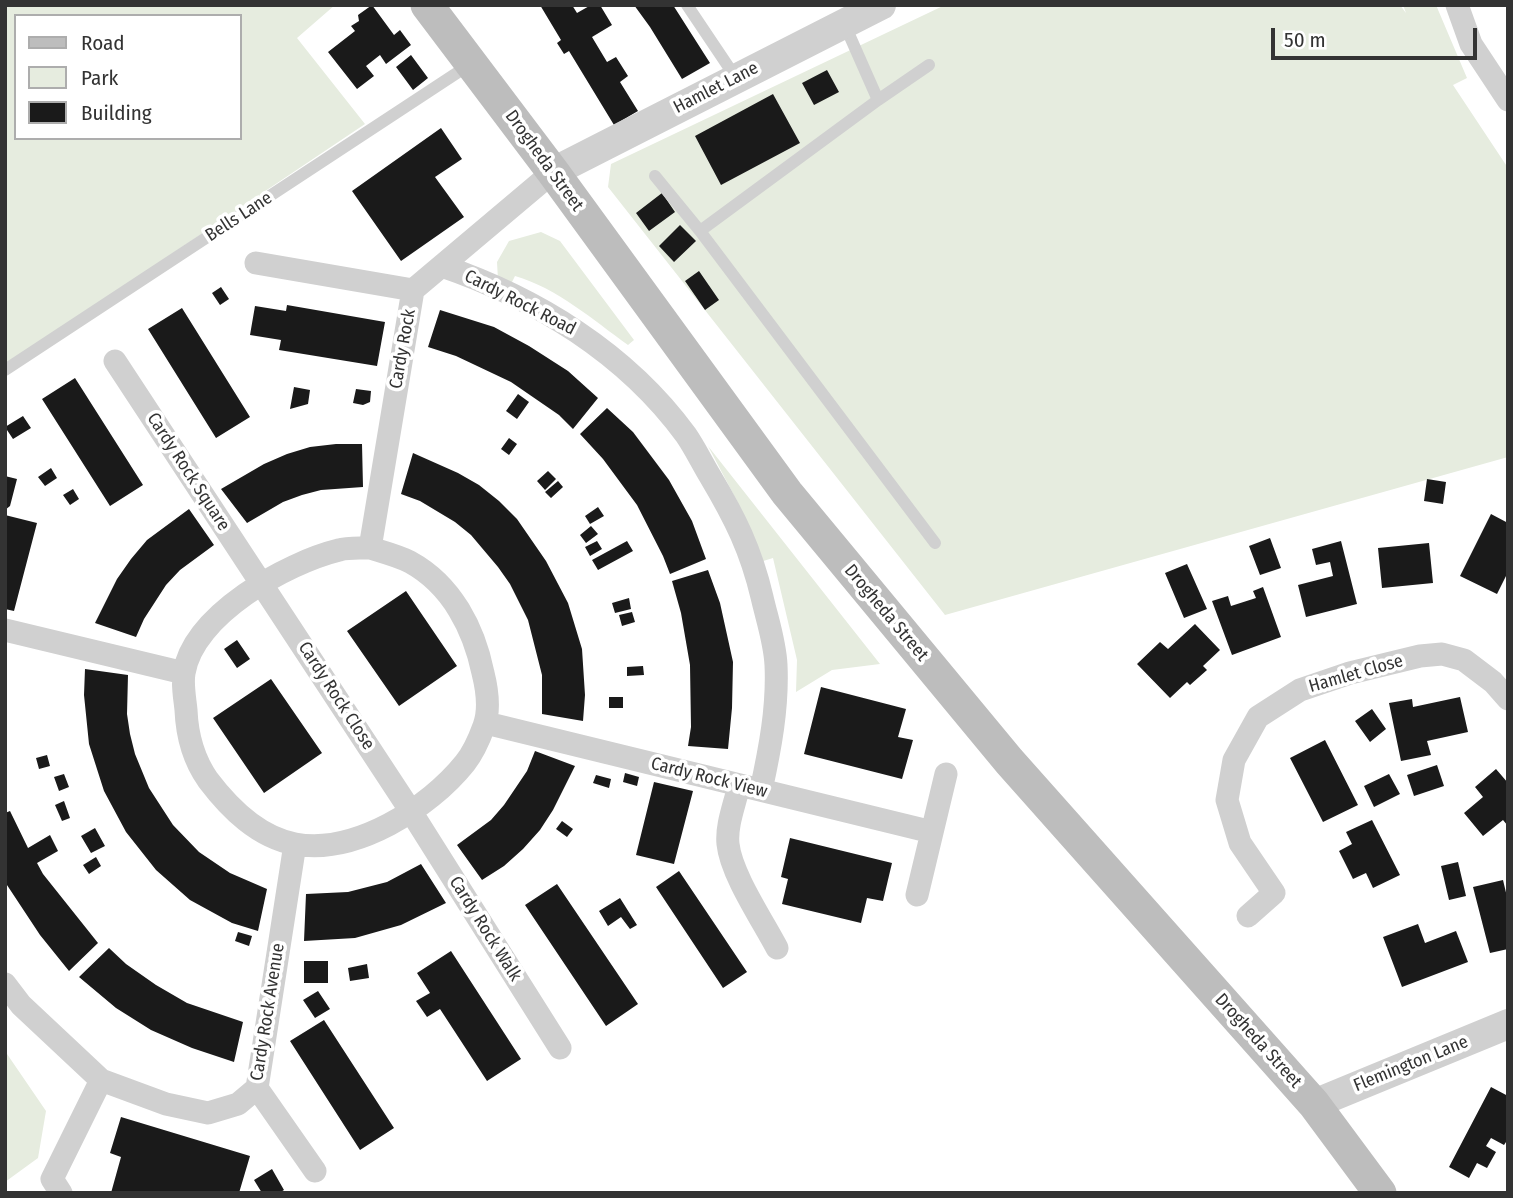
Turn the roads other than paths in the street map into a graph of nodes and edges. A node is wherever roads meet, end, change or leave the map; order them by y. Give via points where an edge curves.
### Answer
1 (427, 5) edge
2 (687, 5) edge
3 (881, 5) edge
4 (1457, 5) edge
5 (844, 23) junction
6 (472, 63) junction
7 (929, 65) dead end
8 (736, 78) junction
9 (878, 100) junction
10 (1508, 100) edge
11 (553, 172) junction
12 (655, 176) dead end
13 (699, 231) junction
14 (256, 263) dead end
15 (442, 266) junction
16 (414, 290) junction
17 (115, 361) dead end
18 (5, 370) edge
19 (935, 543) dead end
20 (370, 548) junction
21 (262, 583) junction
22 (5, 630) edge
23 (184, 673) junction
24 (1508, 699) edge
25 (486, 723) junction
26 (946, 774) dead end
27 (750, 788) junction
28 (411, 810) junction
29 (932, 832) junction
30 (295, 844) junction
31 (917, 895) dead end
32 (1248, 916) dead end
33 (777, 948) dead end
34 (5, 984) edge
35 (1508, 1024) edge
36 (560, 1048) dead end
37 (101, 1080) junction
38 (257, 1088) junction
39 (1314, 1104) junction
40 (316, 1171) dead end
41 (61, 1193) edge
42 (1380, 1193) edge

1 - 6 main road, Drogheda Street
2 - 8 lane
3 - 5 street, Hamlet Lane
4 - 10 street via 1471,44
5 - 8 street, Hamlet Lane
5 - 9 lane
6 - 11 main road, Drogheda Street
6 - 18 lane, Bells Lane
7 - 9 lane
8 - 11 street, Hamlet Lane
9 - 13 lane
11 - 15 street, Cardy Rock
11 - 39 main road, Drogheda Street via 787,493 1009,761
12 - 13 lane
13 - 19 lane
14 - 16 street
15 - 16 street, Cardy Rock
15 - 27 street, Cardy Rock Road via 499,289 579,331 636,378 686,435 736,519 754,562 776,662 770,751
16 - 20 street, Cardy Rock
17 - 21 street, Cardy Rock Square
20 - 21 street via 341,549 296,564
20 - 25 street via 410,563 440,585 464,615 479,652 487,691
21 - 23 street via 217,617 195,645
21 - 28 street, Cardy Rock Close
22 - 23 street
23 - 30 street via 187,733 205,775 226,803 257,829
24 - 32 street, Hamlet Close via 1464,660 1442,654 1350,673 1300,690 1258,717 1234,760 1227,800 1240,843 1274,893
25 - 27 street, Cardy Rock View
25 - 28 street via 467,761
26 - 29 street
27 - 29 street, Cardy Rock View
27 - 33 street, Cardy Rock Road via 729,828 727,843 732,863
28 - 30 street via 373,834 332,845
28 - 36 street, Cardy Rock Walk
29 - 31 street
30 - 38 street, Cardy Rock Avenue
34 - 37 street, Cardy Rock Avenue via 21,1005
35 - 39 street, Flemington Lane
37 - 38 street, Cardy Rock Avenue via 166,1104 208,1113 238,1104
37 - 41 street via 52,1179
38 - 40 street
39 - 42 main road, Drogheda Street

